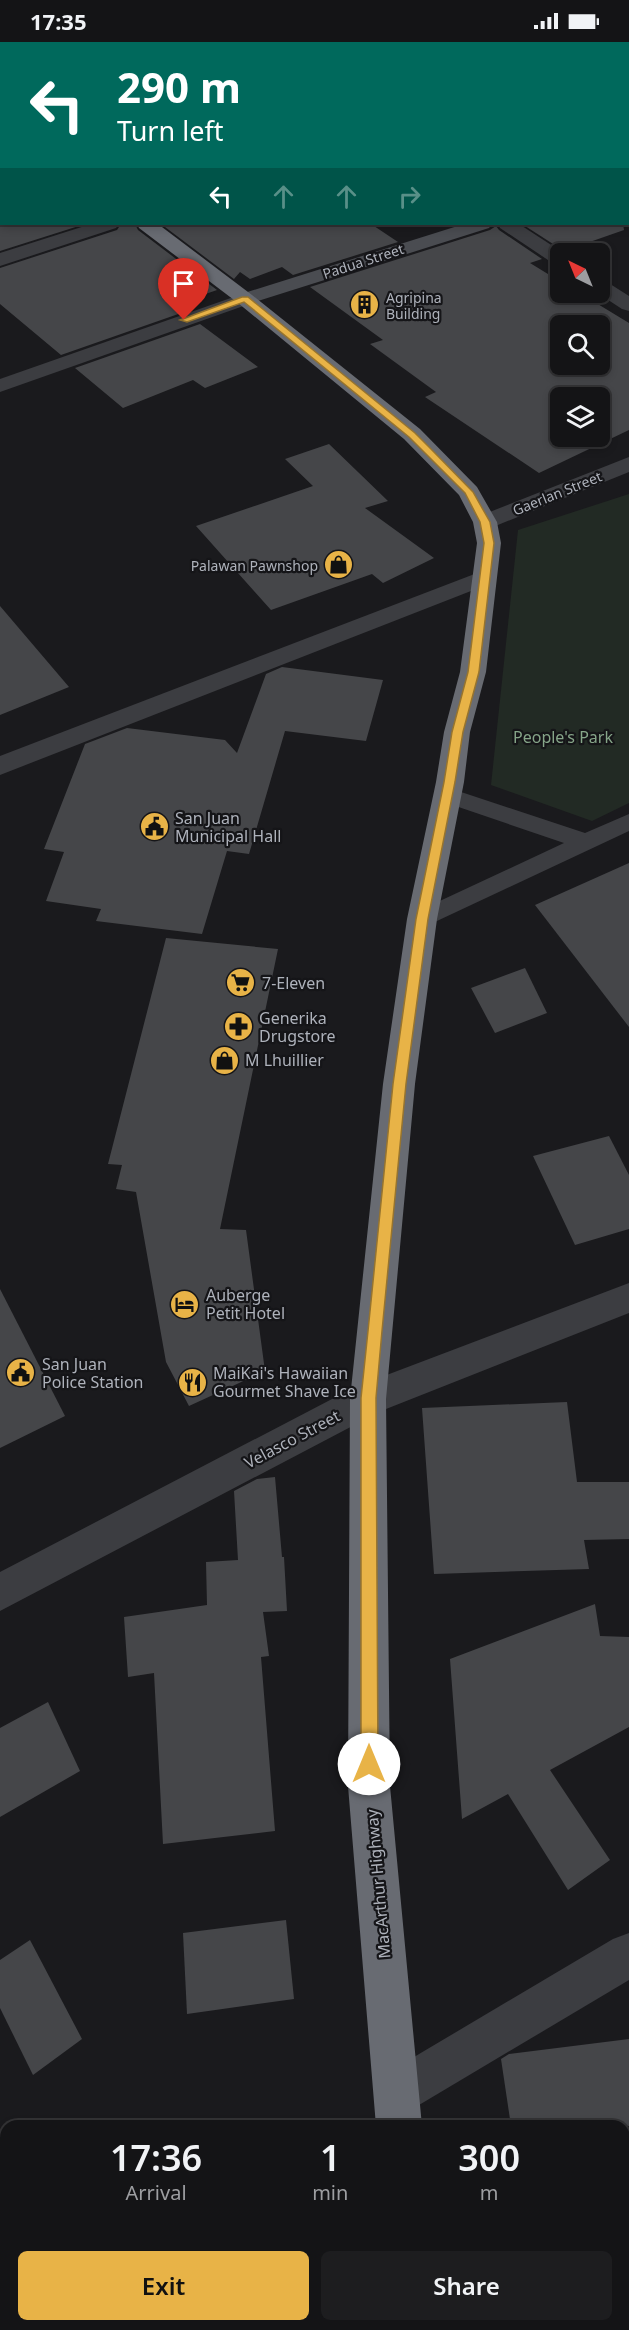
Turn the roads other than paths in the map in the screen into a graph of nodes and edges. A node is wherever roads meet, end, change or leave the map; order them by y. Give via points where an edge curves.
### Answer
1 (106, 225) edge
2 (147, 225) edge
3 (479, 225) edge
4 (508, 225) edge
5 (550, 253) edge
6 (0, 260) edge
7 (610, 293) edge
8 (245, 299) junction
9 (629, 305) edge
10 (0, 386) edge
11 (629, 464) edge
12 (485, 522) junction
13 (485, 577) junction
14 (0, 766) edge
15 (446, 795) junction
16 (629, 822) edge
17 (584, 841) junction
18 (422, 919) junction
19 (629, 1298) edge
20 (368, 1398) junction
21 (0, 1592) edge
22 (629, 1955) edge
23 (398, 2109) edge

1 - 6 street
2 - 8 highway, MacArthur Highway
3 - 8 main road, Padua Street
4 - 5 street
7 - 9 street
8 - 10 street
8 - 12 highway, MacArthur Highway via 412,435 469,492
11 - 12 street, Gaerlan Street
12 - 13 highway, MacArthur Highway via 489,543
13 - 14 street
13 - 15 highway, MacArthur Highway via 473,672
15 - 17 lane
15 - 18 highway, MacArthur Highway
16 - 17 lane
17 - 18 lane
18 - 20 highway, MacArthur Highway via 399,1084
19 - 20 street, Velasco Street
20 - 21 street, Velasco Street
20 - 23 highway, MacArthur Highway via 369,1786
22 - 23 street

